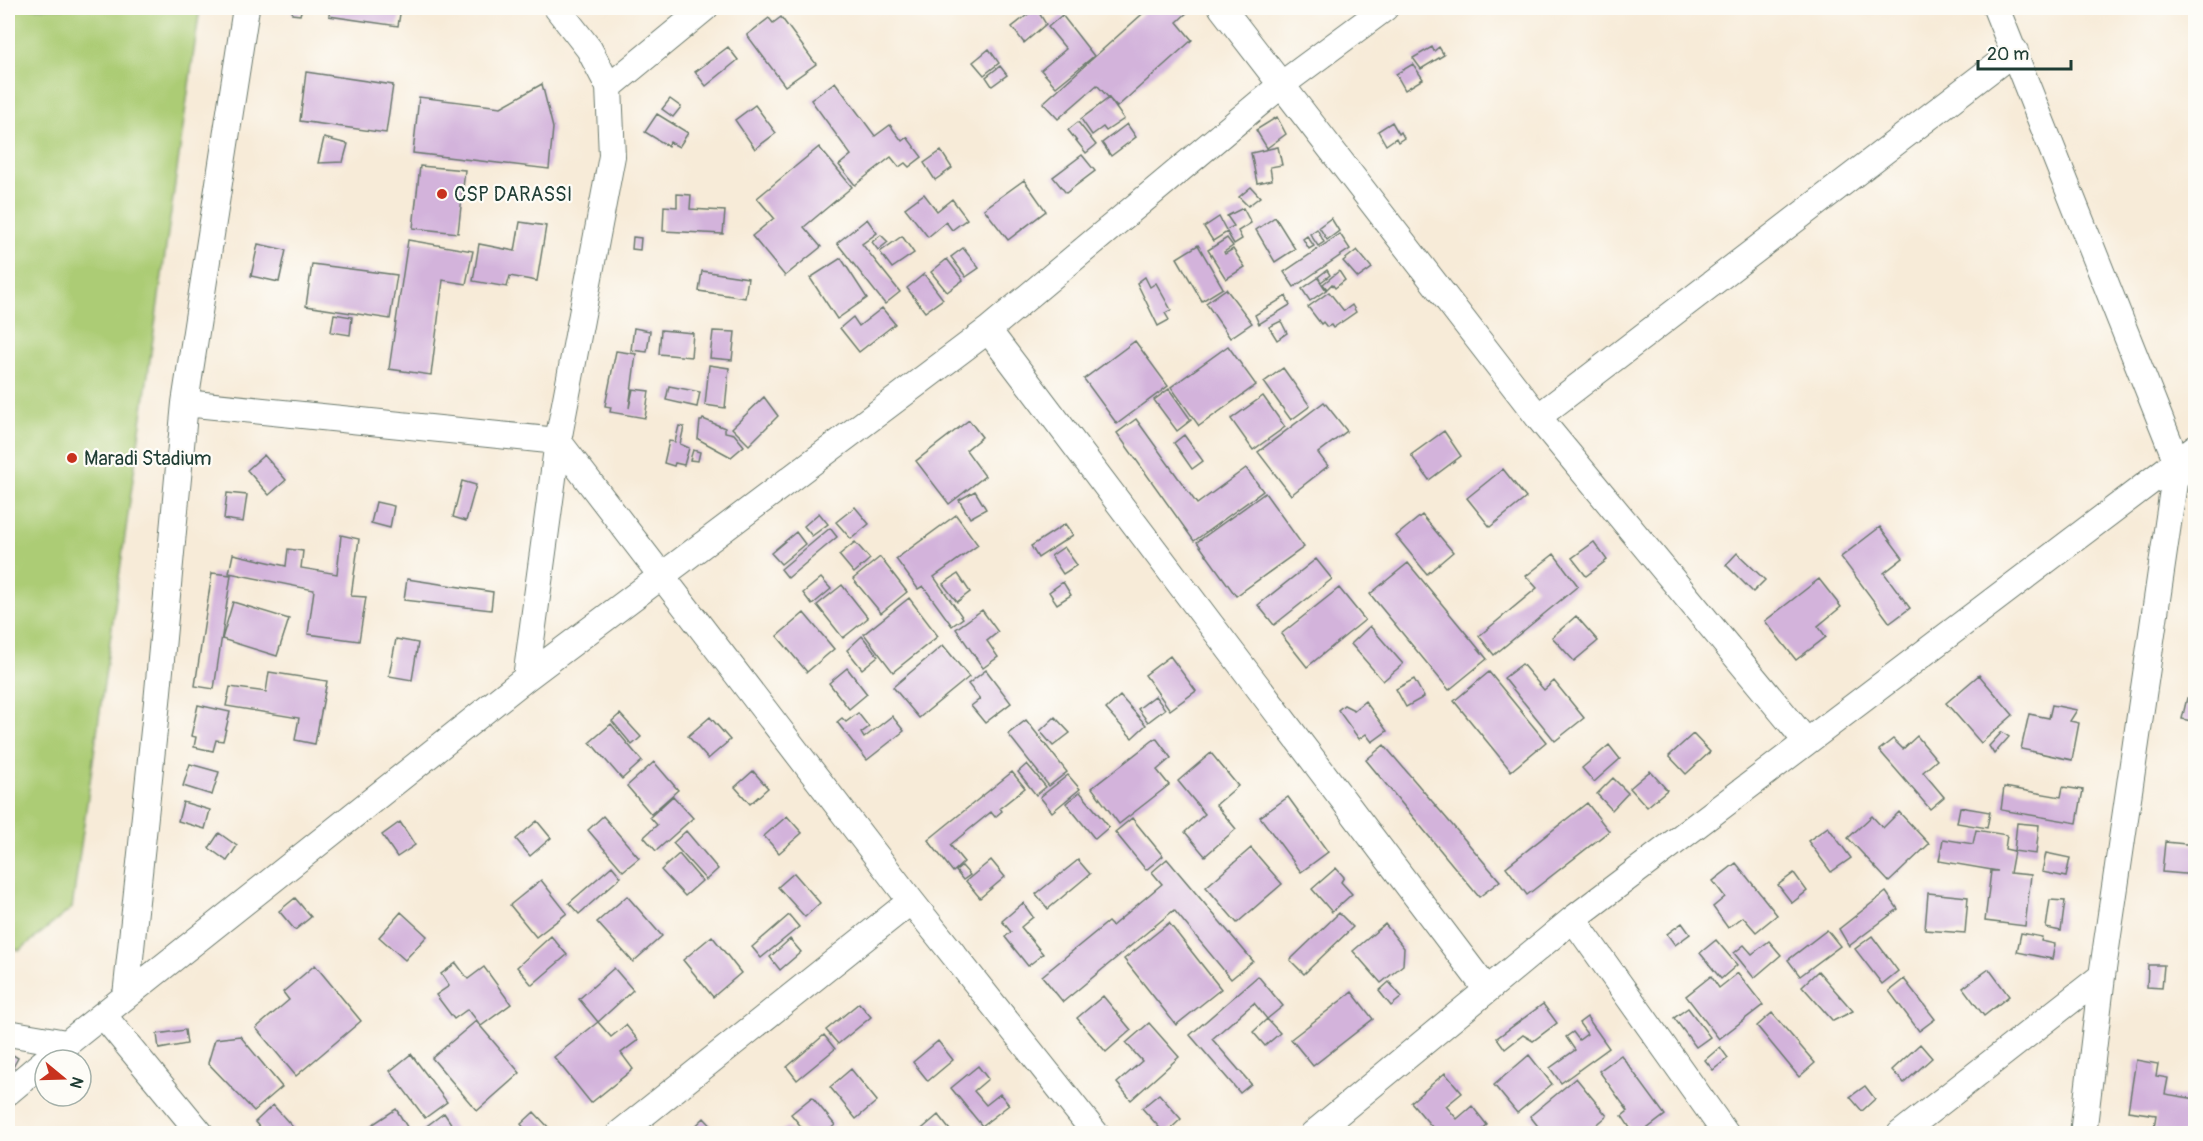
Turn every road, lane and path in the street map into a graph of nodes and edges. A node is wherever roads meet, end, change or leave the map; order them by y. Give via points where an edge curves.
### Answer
1 (246, 8) edge
2 (557, 8) edge
3 (705, 8) edge
4 (1222, 8) edge
5 (1385, 8) edge
6 (1996, 8) edge
7 (2015, 51) junction
8 (1281, 85) junction
9 (609, 87) junction
10 (988, 330) junction
11 (184, 403) junction
12 (1538, 417) junction
13 (558, 441) junction
14 (2189, 461) edge
15 (661, 575) junction
16 (526, 678) junction
17 (1806, 741) junction
18 (911, 901) junction
19 (1573, 919) junction
20 (2102, 976) junction
21 (1487, 990) junction
22 (126, 996) junction
23 (103, 1015) junction
24 (8, 1033) edge
25 (66, 1043) junction
26 (60, 1048) edge
27 (33, 1070) edge
28 (8, 1092) edge
29 (201, 1134) edge
30 (619, 1134) edge
31 (1096, 1134) edge
32 (1313, 1134) edge
33 (1726, 1134) edge
34 (1900, 1134) edge
35 (2084, 1134) edge

1 - 11 street
2 - 9 street via 589,49
3 - 9 street
4 - 8 street
5 - 8 street
6 - 7 street
7 - 12 street
7 - 14 street
8 - 10 street
8 - 12 street
9 - 13 street via 612,156
10 - 15 street
10 - 21 street
11 - 13 street
11 - 22 street via 158,702
12 - 17 street
13 - 15 street
13 - 16 street
14 - 17 street
14 - 20 street
15 - 16 street
15 - 18 street
16 - 22 street
17 - 19 street
18 - 30 street
18 - 31 street
19 - 21 street
19 - 33 street
20 - 34 street
20 - 35 street
21 - 32 street
22 - 23 street
23 - 25 street
23 - 29 street
24 - 25 street
25 - 26 street
27 - 28 street

